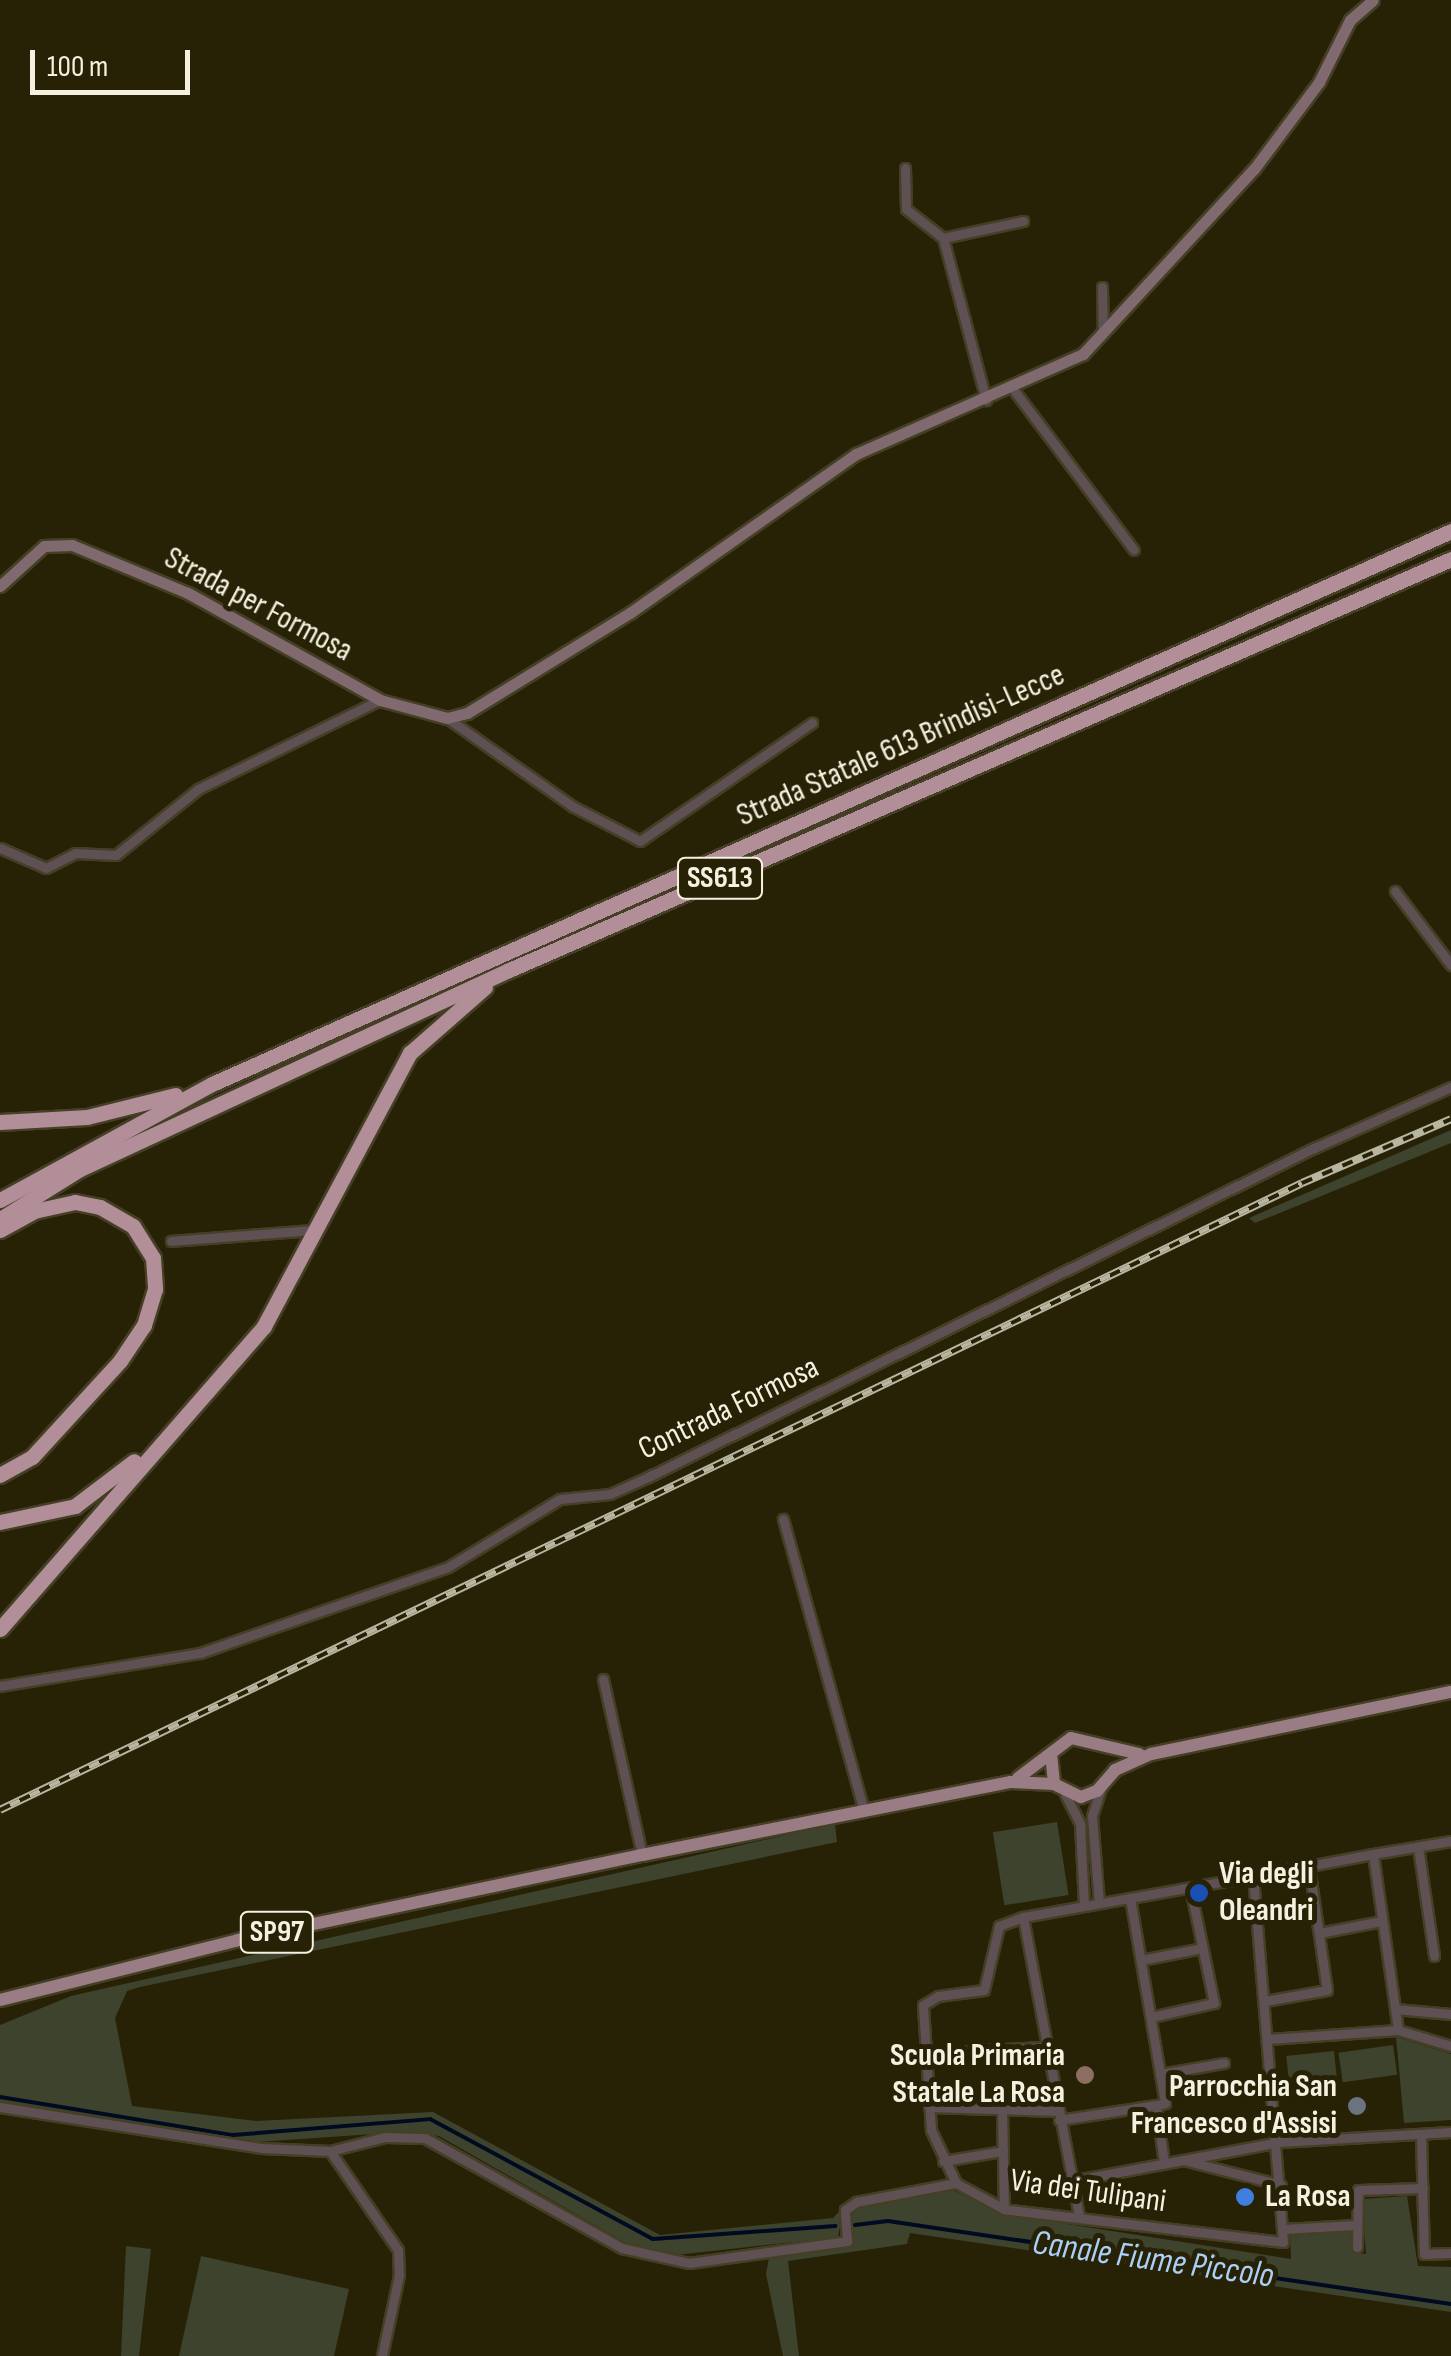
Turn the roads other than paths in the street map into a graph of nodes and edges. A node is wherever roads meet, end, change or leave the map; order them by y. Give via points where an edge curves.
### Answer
1 (1373, 0) edge
2 (905, 168) dead end
3 (1023, 222) dead end
4 (943, 238) junction
5 (1102, 287) dead end
6 (1102, 336) junction
7 (1013, 389) junction
8 (986, 400) junction
9 (1451, 531) edge
10 (1134, 550) dead end
11 (1451, 559) edge
12 (0, 586) edge
13 (380, 700) junction
14 (447, 718) junction
15 (812, 723) dead end
16 (0, 848) edge
17 (1395, 890) dead end
18 (1451, 964) edge
19 (508, 970) junction
20 (212, 1084) junction
21 (1451, 1087) edge
22 (0, 1122) edge
23 (0, 1200) edge
24 (0, 1219) edge
25 (0, 1230) edge
26 (315, 1230) junction
27 (171, 1241) dead end
28 (158, 1442) junction
29 (0, 1476) edge
30 (783, 1519) dead end
31 (0, 1522) edge
32 (0, 1629) edge
33 (603, 1679) dead end
34 (0, 1686) edge
35 (1451, 1692) edge
36 (1102, 1748) junction
37 (1051, 1754) junction
38 (1151, 1754) junction
39 (1011, 1782) junction
40 (1104, 1782) junction
41 (1059, 1789) junction
42 (864, 1812) junction
43 (1451, 1841) edge
44 (1418, 1847) junction
45 (1372, 1854) junction
46 (642, 1855) junction
47 (1309, 1866) junction
48 (1253, 1876) junction
49 (1190, 1887) junction
50 (1130, 1898) junction
51 (1099, 1904) junction
52 (1084, 1906) junction
53 (1023, 1917) junction
54 (1382, 1921) junction
55 (1319, 1933) junction
56 (1202, 1948) junction
57 (1434, 1956) dead end
58 (1141, 1960) junction
59 (0, 2000) edge
60 (1265, 2000) junction
61 (1395, 2009) junction
62 (1451, 2014) edge
63 (1150, 2017) junction
64 (1398, 2030) junction
65 (1269, 2039) junction
66 (1451, 2046) edge
67 (1044, 2047) junction
68 (926, 2053) junction
69 (1224, 2064) dead end
70 (1160, 2074) junction
71 (1156, 2105) junction
72 (929, 2107) junction
73 (0, 2108) edge
74 (1002, 2109) junction
75 (1058, 2115) junction
76 (1451, 2132) edge
77 (1421, 2134) junction
78 (1278, 2142) junction
79 (330, 2151) junction
80 (1003, 2151) junction
81 (1183, 2160) junction
82 (943, 2162) junction
83 (1164, 2163) junction
84 (1071, 2181) junction
85 (956, 2183) junction
86 (1280, 2184) junction
87 (1422, 2188) junction
88 (1004, 2209) junction
89 (1079, 2217) junction
90 (1355, 2224) junction
91 (1283, 2229) junction
92 (1357, 2247) dead end
93 (1451, 2253) edge
94 (382, 2356) edge

1 - 6 street via 1350,20 1319,82 1254,169
2 - 4 street via 906,209
3 - 4 street
4 - 8 street
5 - 6 street
6 - 7 street via 1061,369
7 - 8 street
7 - 10 street
8 - 14 street via 856,454 580,646 467,713
9 - 20 highway, Strada Statale 613 Brindisi-Lecce / SS613
11 - 19 highway, Strada Statale 613 Brindisi-Lecce / SS613
12 - 13 street, Strada per Formosa via 44,546 72,545 188,593
13 - 14 street, Strada per Formosa
13 - 16 street via 198,789 116,856 76,853 46,868
14 - 15 street, Strada per Formosa via 572,806 640,841
17 - 18 street
19 - 24 highway, Strada Statale 613 Brindisi-Lecce / SS613 via 80,1169
19 - 26 highway via 410,1053
20 - 22 highway via 87,1117
20 - 23 highway, Strada Statale 613 Brindisi-Lecce / SS613
21 - 34 street, Contrada Formosa via 648,1477 610,1494 560,1499 448,1566 200,1653
25 - 29 highway via 34,1211 74,1202 100,1207 134,1226 153,1258 155,1289 144,1324 120,1361 32,1457
26 - 27 street
26 - 28 highway via 264,1326
28 - 31 highway via 75,1506
28 - 32 highway
30 - 42 street
33 - 46 street
35 - 38 main road
36 - 37 main road via 1071,1738
36 - 38 main road
36 - 40 main road
37 - 39 main road, SP97
37 - 41 main road
38 - 40 main road
39 - 41 main road, SP97
39 - 42 main road, SP97
40 - 41 main road via 1082,1797
40 - 51 street via 1092,1816
41 - 52 street via 1080,1824
42 - 46 main road, SP97
43 - 44 street
44 - 45 street
44 - 57 street
45 - 47 street
45 - 54 street
46 - 59 main road, SP97 via 132,1964
47 - 48 street
47 - 55 street
48 - 49 street
48 - 60 street
49 - 50 street
49 - 56 street
50 - 51 street
50 - 58 street
51 - 52 street
52 - 53 street
53 - 67 street
53 - 68 street, Via dei Tulipani via 999,1926 984,1990 938,1996 923,2005
54 - 55 street
54 - 61 street
55 - 60 street via 1327,1990
56 - 58 street
56 - 63 street via 1214,2003
58 - 63 street
60 - 65 street
61 - 62 street
61 - 64 street
63 - 70 street
64 - 65 street
64 - 66 street
65 - 78 street
67 - 68 street
67 - 75 street
68 - 72 street, Via dei Tulipani
69 - 70 street
70 - 71 street via 1165,2103
71 - 75 street
71 - 83 street
72 - 74 street
72 - 82 street, Via dei Tulipani
73 - 79 street via 243,2146
74 - 75 street
74 - 80 street
75 - 84 street
76 - 77 street
77 - 78 street
77 - 87 street
78 - 81 street
78 - 86 street
79 - 85 street via 385,2138 441,2142 622,2248 654,2260 707,2261 847,2241 844,2219 856,2202
79 - 94 street via 398,2250
80 - 82 street
80 - 88 street
81 - 83 street
81 - 86 street
82 - 85 street, Via dei Tulipani
83 - 84 street
84 - 89 street
85 - 88 street, Via dei Tulipani
86 - 91 street
87 - 90 street via 1358,2190
87 - 93 street via 1424,2254
88 - 89 street, Via dei Tulipani
89 - 91 street, Via dei Tulipani via 1283,2242
90 - 91 street
90 - 92 street

